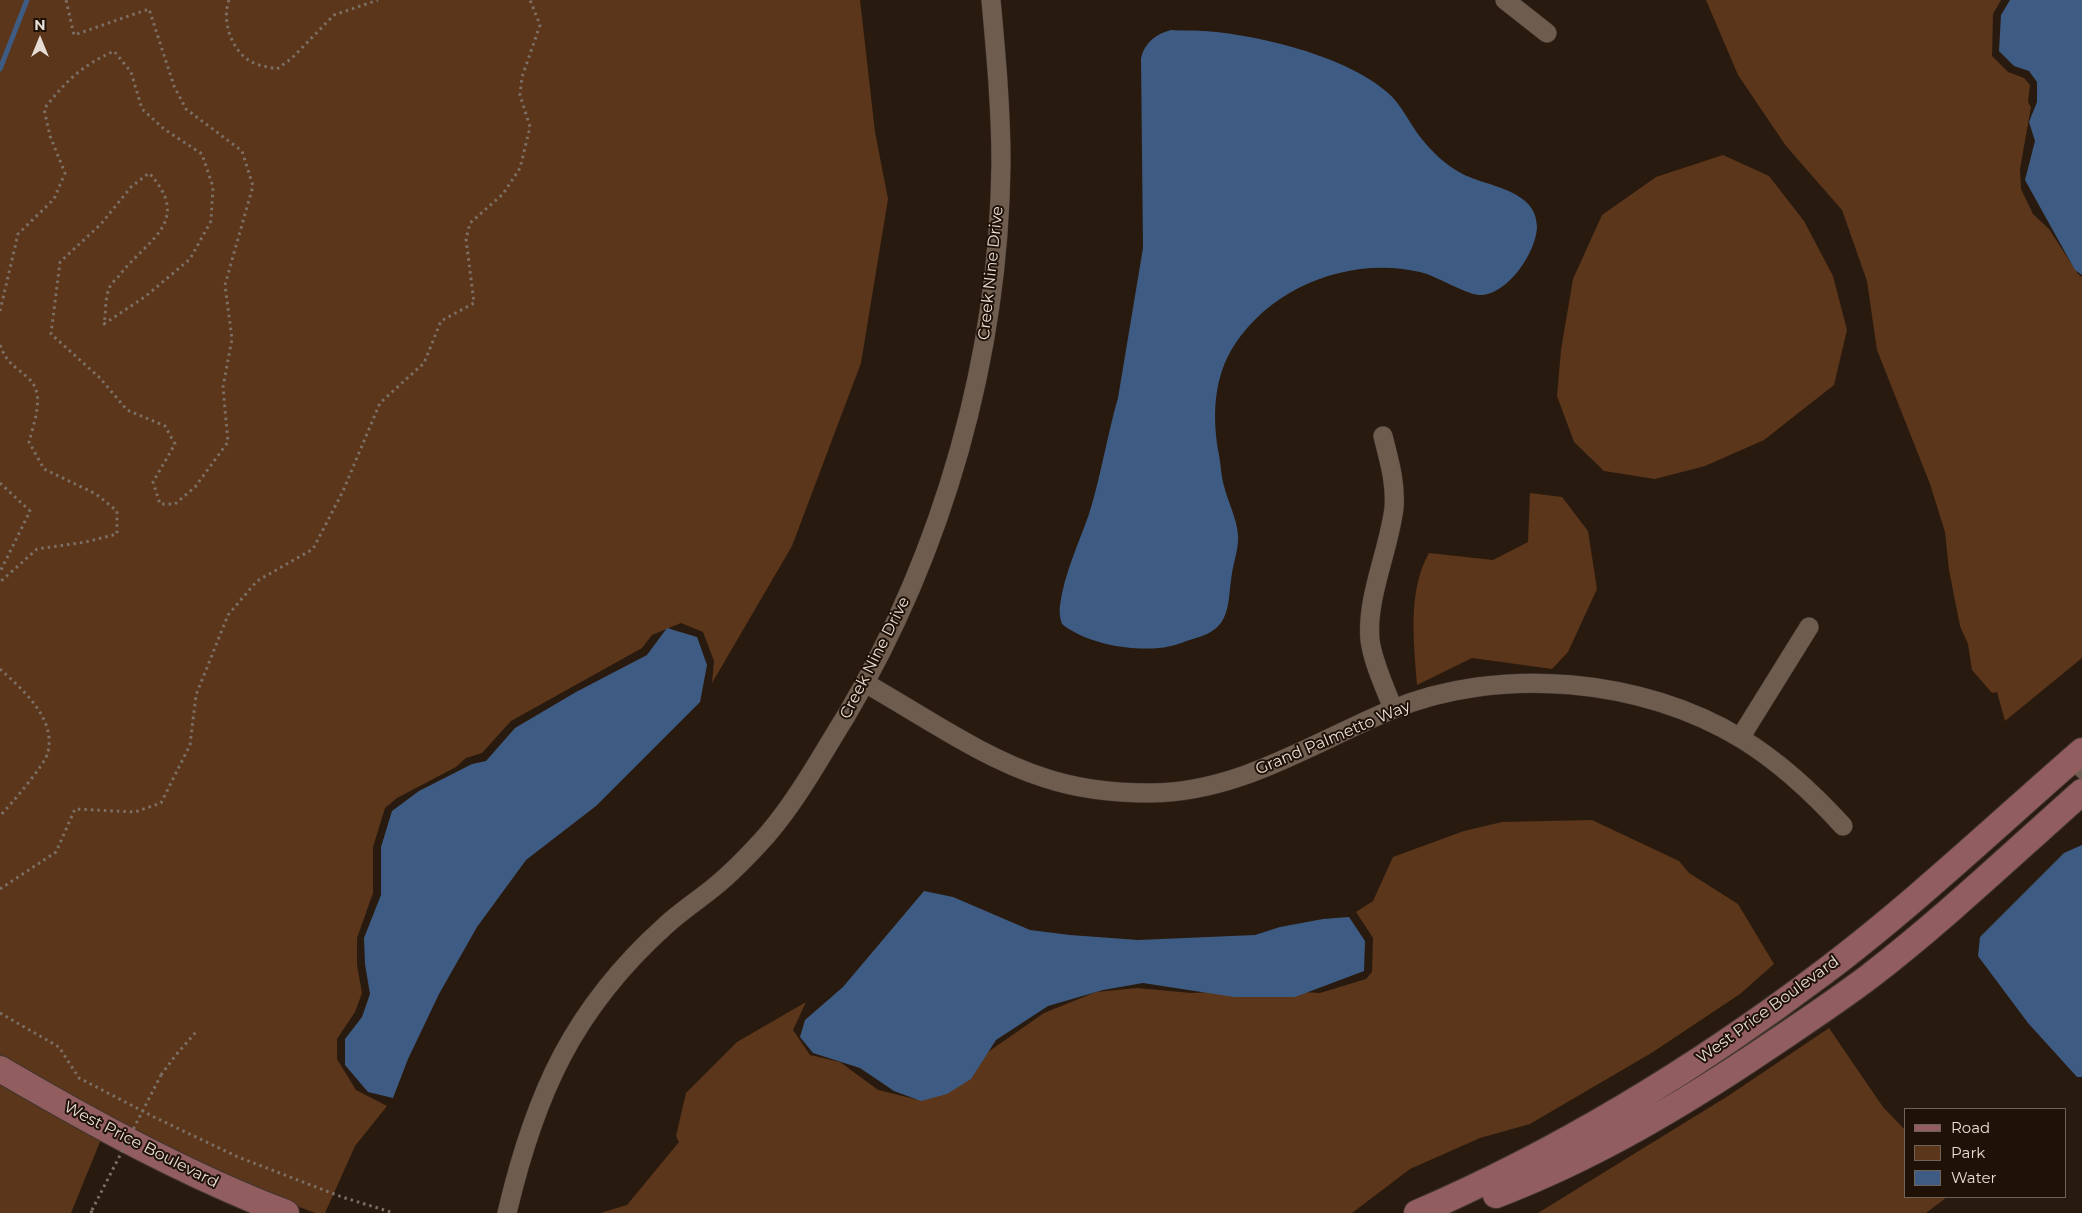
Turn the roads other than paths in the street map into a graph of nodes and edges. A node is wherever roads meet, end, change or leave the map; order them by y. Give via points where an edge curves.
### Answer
1 (991, 0) edge
2 (1505, 0) edge
3 (1546, 33) dead end
4 (1383, 436) dead end
5 (1809, 627) dead end
6 (865, 683) junction
7 (1393, 709) junction
8 (1740, 738) junction
9 (2078, 763) edge
10 (2082, 792) edge
11 (1843, 826) dead end
12 (0, 1069) edge
13 (286, 1213) edge
14 (507, 1213) edge
15 (1416, 1213) edge
16 (1443, 1213) edge

1 - 6 street, Creek Nine Drive via 1001,162 995,265 980,368 935,524 895,622
2 - 3 street
4 - 7 street via 1392,473 1394,500 1372,610 1370,639
5 - 8 street
6 - 7 street, Grand Palmetto Way via 1031,773 1084,787 1127,792 1187,790 1229,781
6 - 14 street, Creek Nine Drive via 814,768 768,833 730,874 664,926 597,999 552,1073 536,1108
7 - 8 street, Grand Palmetto Way via 1489,686 1568,685 1642,696 1678,708
8 - 11 street, Grand Palmetto Way via 1811,791
9 - 15 street, West Price Boulevard via 1833,965 1731,1040 1561,1145
10 - 16 street, West Price Boulevard via 1870,975 1710,1086 1646,1124 1557,1170
12 - 13 street, West Price Boulevard via 61,1105 202,1177

